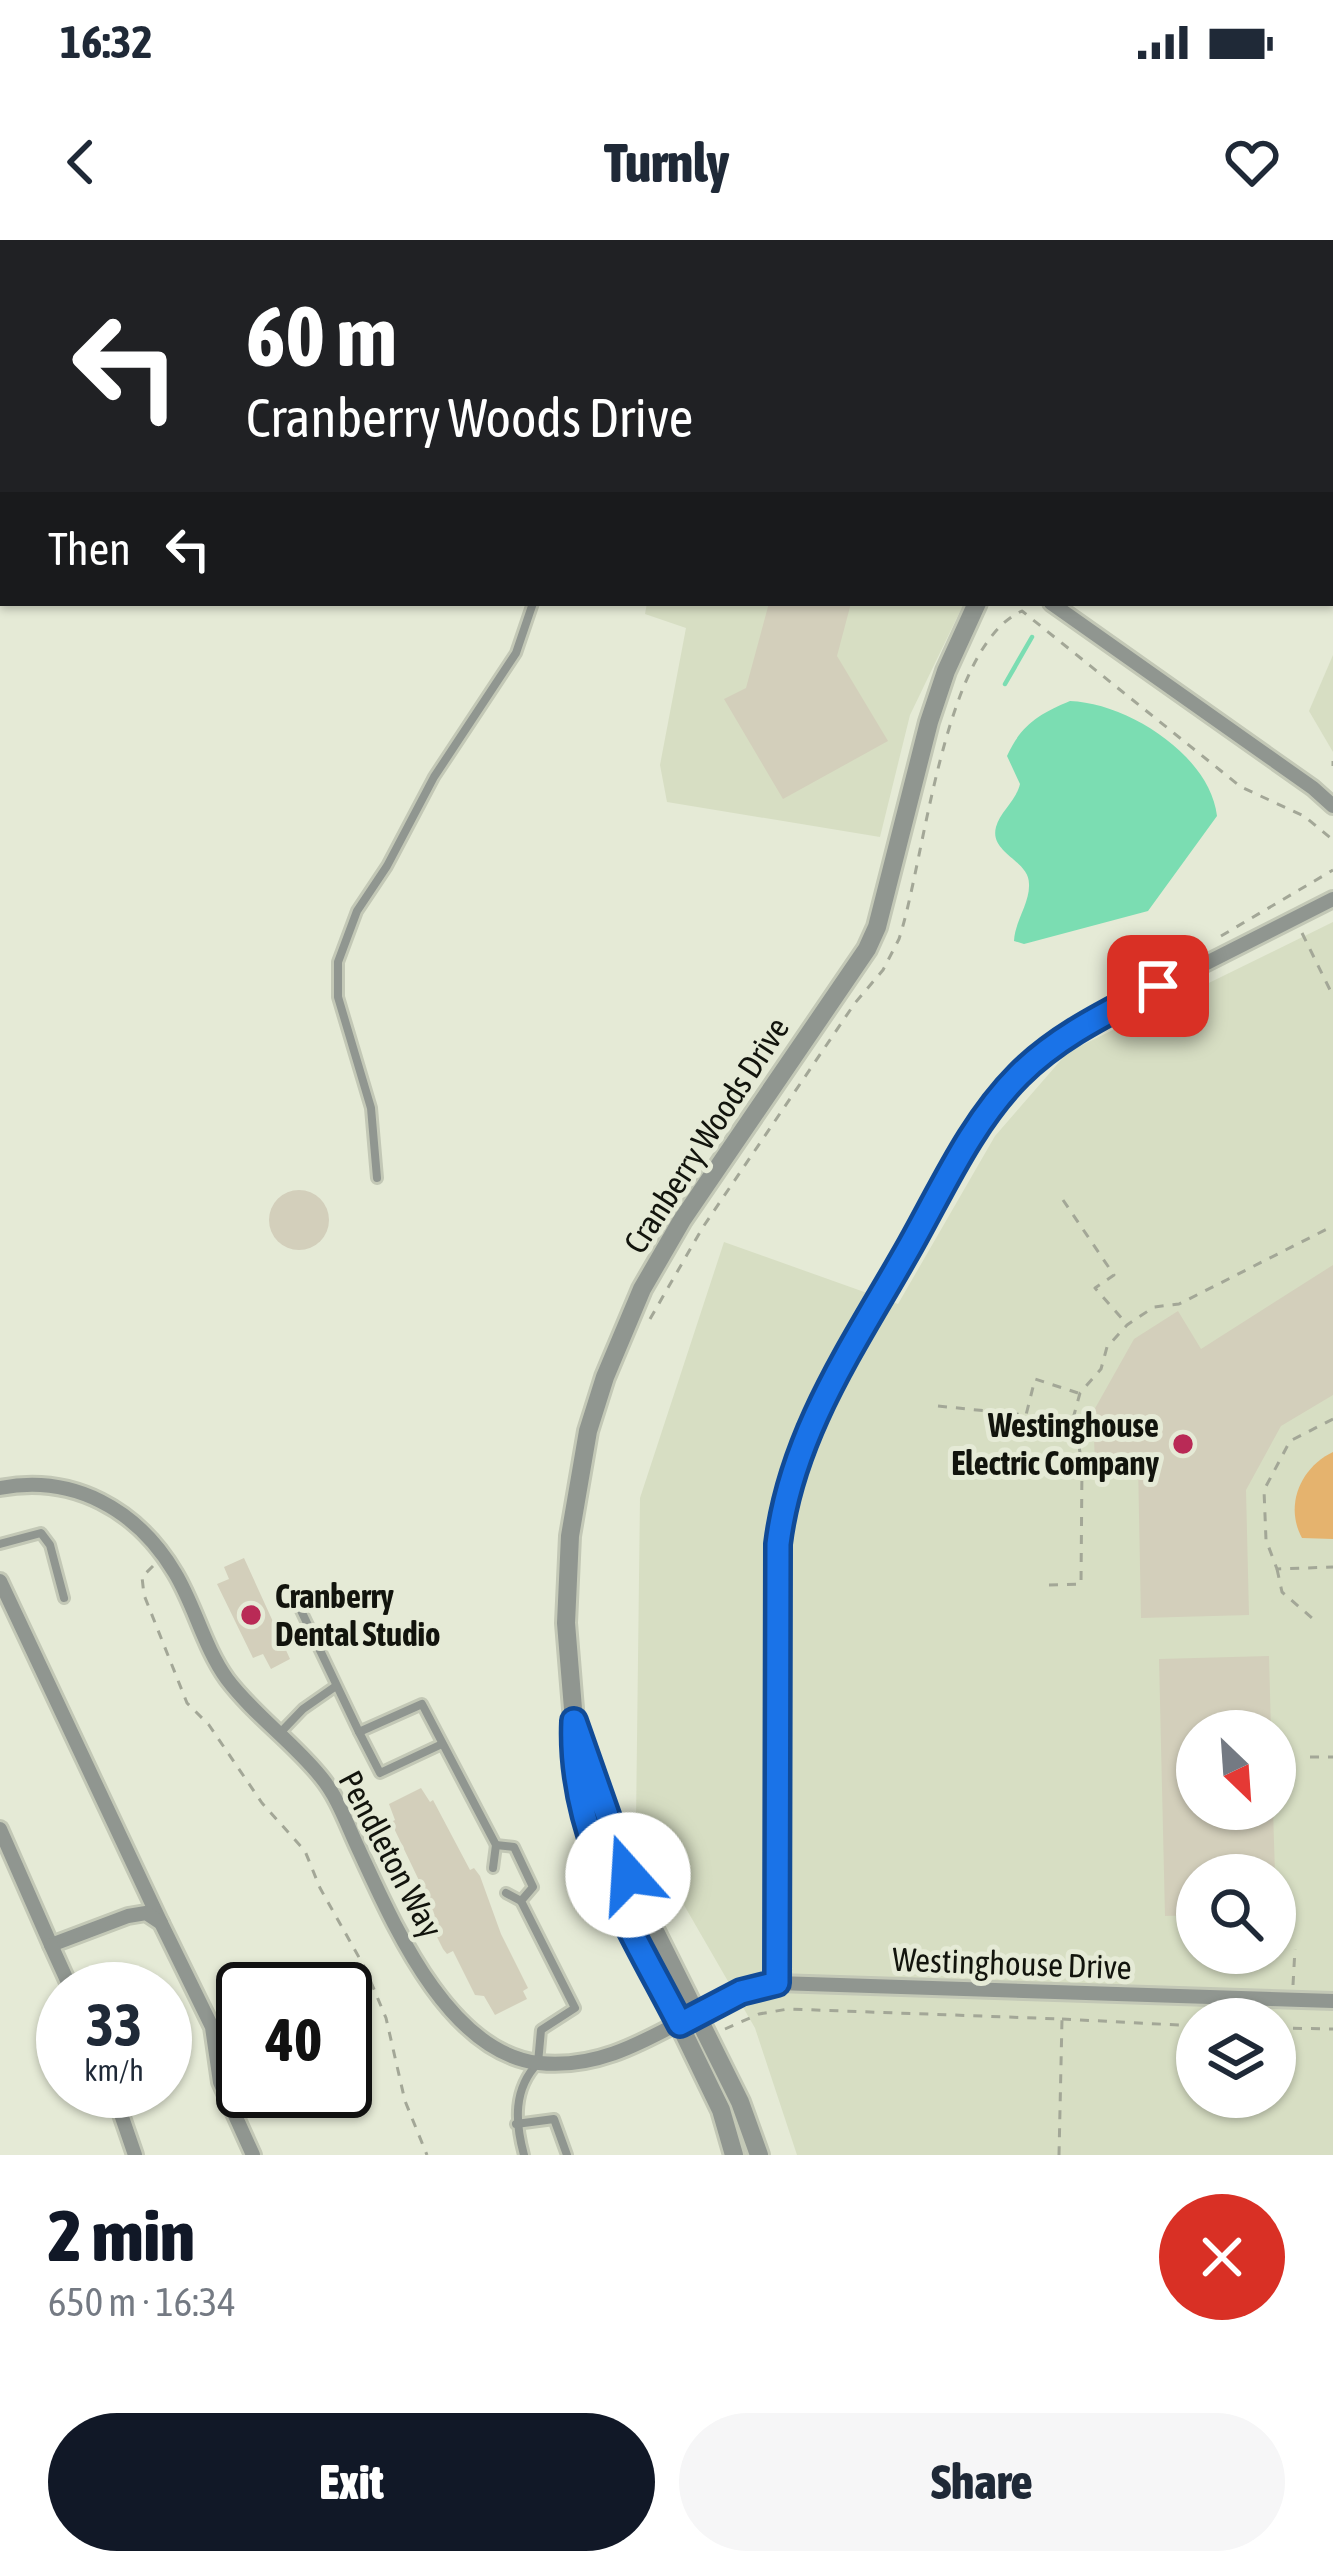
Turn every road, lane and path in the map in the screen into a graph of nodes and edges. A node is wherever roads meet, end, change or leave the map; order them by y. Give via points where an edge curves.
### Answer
1 (532, 606) edge
2 (976, 606) edge
3 (1056, 606) edge
4 (1022, 611) dead end
5 (1333, 806) edge
6 (1333, 840) edge
7 (1332, 872) edge
8 (1333, 899) edge
9 (1294, 919) junction
10 (1209, 947) dead end
11 (1333, 996) edge
12 (377, 1178) dead end
13 (1063, 1200) dead end
14 (1333, 1226) edge
15 (1127, 1325) junction
16 (1080, 1394) junction
17 (938, 1406) dead end
18 (1333, 1419) edge
19 (0, 1488) edge
20 (0, 1544) edge
21 (163, 1556) junction
22 (1333, 1567) edge
23 (1277, 1569) junction
24 (0, 1581) edge
25 (1049, 1585) dead end
26 (64, 1598) dead end
27 (296, 1600) dead end
28 (1312, 1618) dead end
29 (336, 1686) junction
30 (359, 1732) junction
31 (279, 1735) junction
32 (442, 1744) junction
33 (1333, 1756) edge
34 (1310, 1757) dead end
35 (0, 1829) edge
36 (496, 1845) junction
37 (494, 1868) dead end
38 (506, 1893) dead end
39 (521, 1901) junction
40 (161, 1923) junction
41 (50, 1945) junction
42 (58, 1962) edge
43 (777, 1983) junction
44 (1333, 2001) edge
45 (1062, 2019) junction
46 (688, 2020) junction
47 (1176, 2025) edge
48 (1296, 2028) edge
49 (725, 2029) dead end
50 (1333, 2029) edge
51 (538, 2063) junction
52 (122, 2118) edge
53 (516, 2124) junction
54 (134, 2155) edge
55 (254, 2155) edge
56 (427, 2155) edge
57 (524, 2155) edge
58 (567, 2155) edge
59 (734, 2155) edge
60 (759, 2155) edge
61 (1059, 2155) edge

1 - 12 lane via 516,653 357,910 338,962 338,997 371,1108
2 - 46 street, Cranberry Woods Drive via 929,722 867,949 659,1258 588,1431 566,1623 577,1783 614,1903
3 - 5 street
4 - 6 path via 1241,787 1304,816
7 - 10 path
8 - 9 street
9 - 11 path
9 - 43 street via 1080,1027 1019,1075 966,1145 813,1415 784,1495 778,1544
13 - 15 path via 1114,1275 1095,1288
14 - 15 path
15 - 16 path
16 - 17 path via 1035,1379 1026,1415
16 - 25 path via 1082,1584
18 - 23 path via 1290,1441 1264,1490 1266,1540
19 - 21 street, Pendleton Way via 32,1482 96,1496
20 - 26 lane via 41,1533
21 - 31 street, Pendleton Way via 225,1676
21 - 56 path via 142,1577 175,1679 305,1851 386,2018
22 - 23 path
23 - 28 path via 1282,1592
24 - 40 street
27 - 29 lane
29 - 30 lane
29 - 31 lane
30 - 32 lane via 422,1704
30 - 32 lane via 380,1774
31 - 51 street, Pendleton Way via 340,1806 386,1906 459,2021 494,2050
32 - 36 lane
33 - 34 path
35 - 41 street
36 - 37 lane
36 - 39 lane via 514,1847 533,1887
38 - 39 lane
39 - 51 lane via 575,2008 541,2030
40 - 41 street via 146,1913 128,1916
40 - 55 street via 212,2027 220,2082
41 - 42 street
43 - 44 street, Westinghouse Drive
43 - 46 street, Westinghouse Drive
45 - 47 path
45 - 49 path via 788,2008
45 - 61 path
46 - 51 street, Pendleton Way via 588,2061
46 - 59 street, Cranberry Woods Drive
46 - 60 street, Cranberry Woods Drive via 740,2102
48 - 50 path
51 - 53 lane via 524,2078
52 - 54 street
53 - 57 lane
53 - 58 lane via 554,2119

